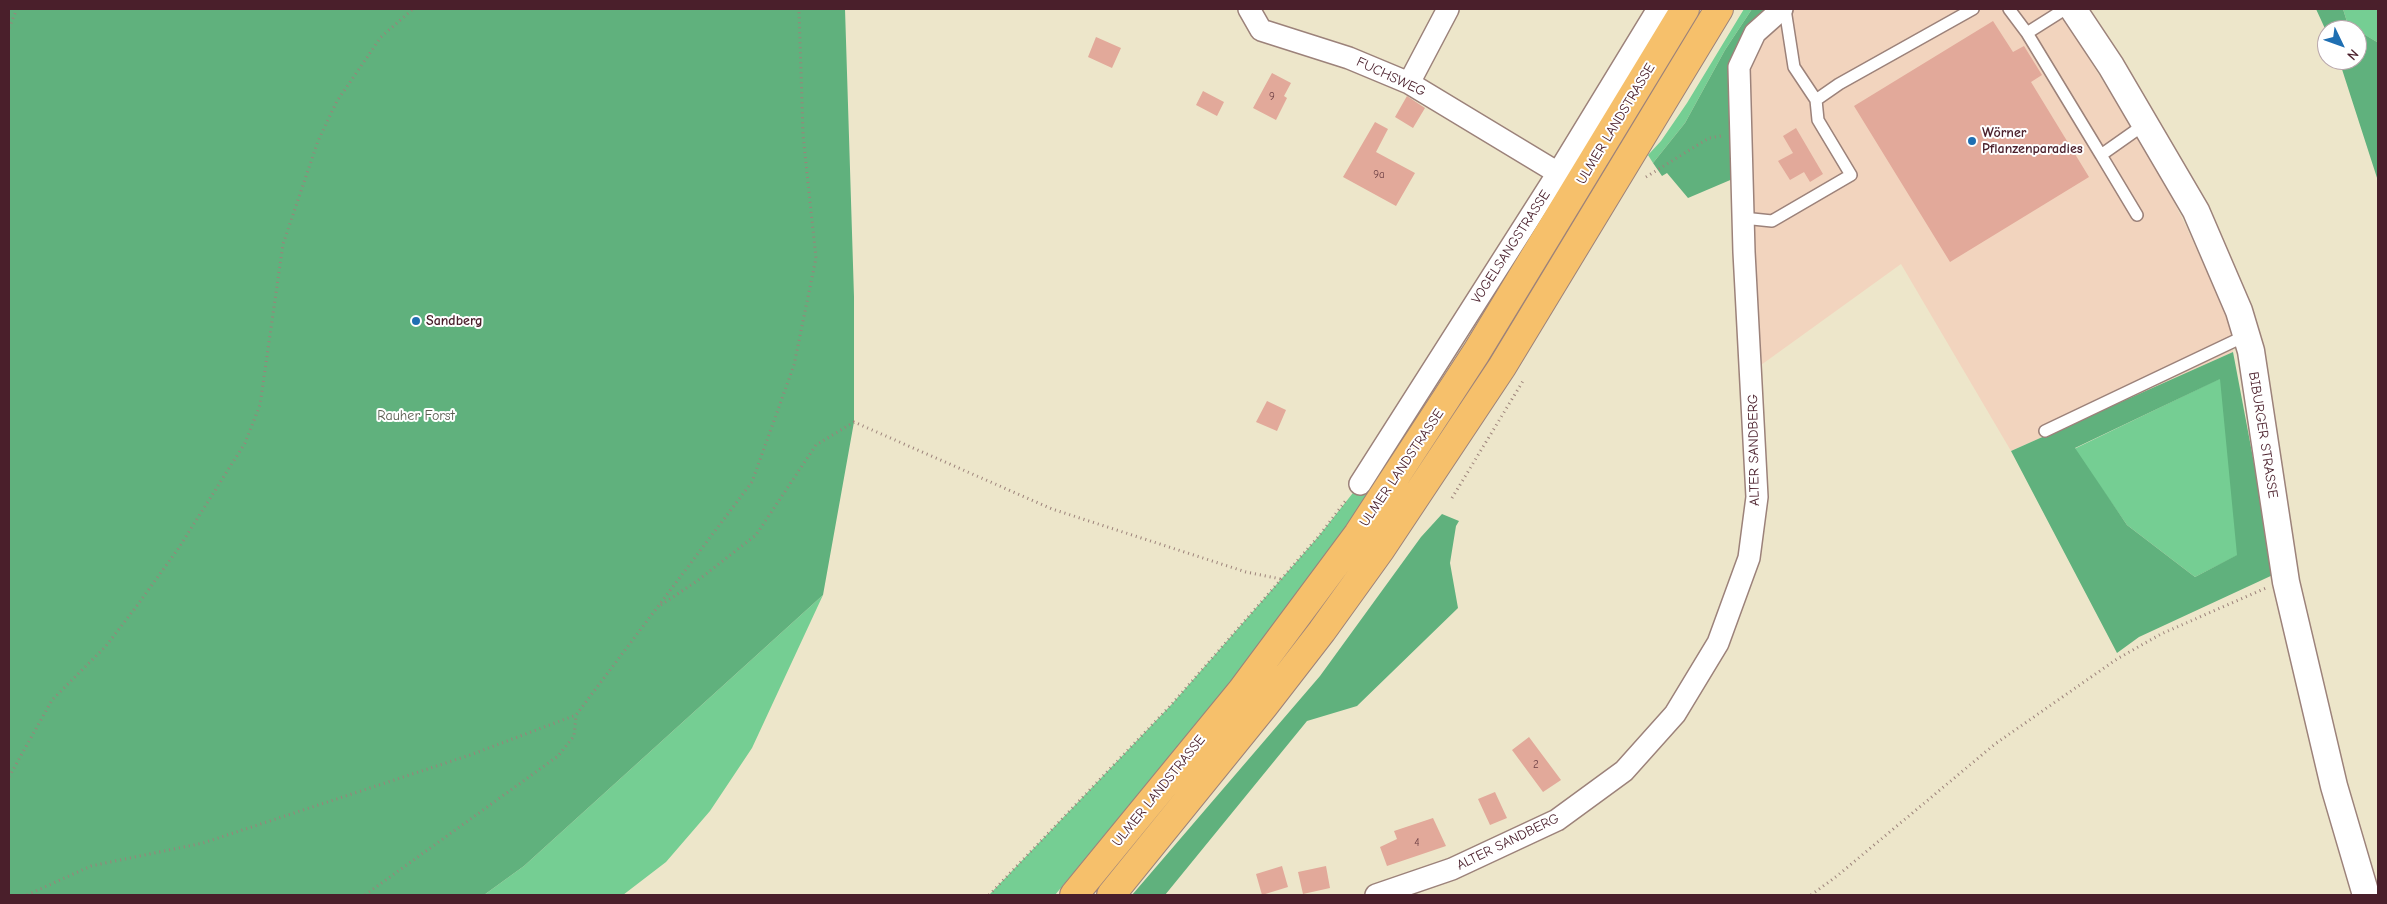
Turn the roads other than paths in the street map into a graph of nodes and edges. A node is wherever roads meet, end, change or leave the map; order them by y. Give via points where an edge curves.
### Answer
1 (1249, 9) edge
2 (1448, 9) edge
3 (1658, 9) edge
4 (1685, 9) edge
5 (1719, 9) edge
6 (1783, 9) edge
7 (1973, 9) edge
8 (2009, 9) edge
9 (2065, 9) edge
10 (2073, 9) edge
11 (2027, 32) junction
12 (1409, 83) junction
13 (1816, 100) junction
14 (2145, 124) junction
15 (2101, 154) junction
16 (1558, 173) junction
17 (2137, 215) dead end
18 (1743, 218) junction
19 (2247, 334) junction
20 (2045, 431) dead end
21 (1360, 484) road end
22 (1074, 895) edge
23 (1111, 895) edge
24 (1376, 895) edge
25 (2366, 895) edge

1 - 12 street, FUCHSWEG via 1261,30 1349,58
2 - 12 street
3 - 16 street, VOGELSANGSTRASSE
4 - 22 main road, ULMER LANDSTRASSE via 1516,290 1431,426 1358,534 1242,690
5 - 23 main road, ULMER LANDSTRASSE via 1502,367 1381,550 1264,706
6 - 13 lane via 1794,67
6 - 18 street, ALTER SANDBERG via 1755,33 1739,67
7 - 13 lane
8 - 11 lane
9 - 11 lane
10 - 14 street, BIBURGER STRASSE
11 - 15 lane
12 - 16 street, FUCHSWEG
13 - 18 lane via 1818,120 1851,175 1772,221
14 - 15 lane
14 - 19 street, BIBURGER STRASSE via 2196,211
15 - 17 lane
16 - 21 street, VOGELSANGSTRASSE
18 - 24 street, ALTER SANDBERG via 1758,497 1749,558 1718,643 1675,714 1624,771 1557,820 1452,869
19 - 20 lane
19 - 25 street, BIBURGER STRASSE via 2286,582 2334,786

